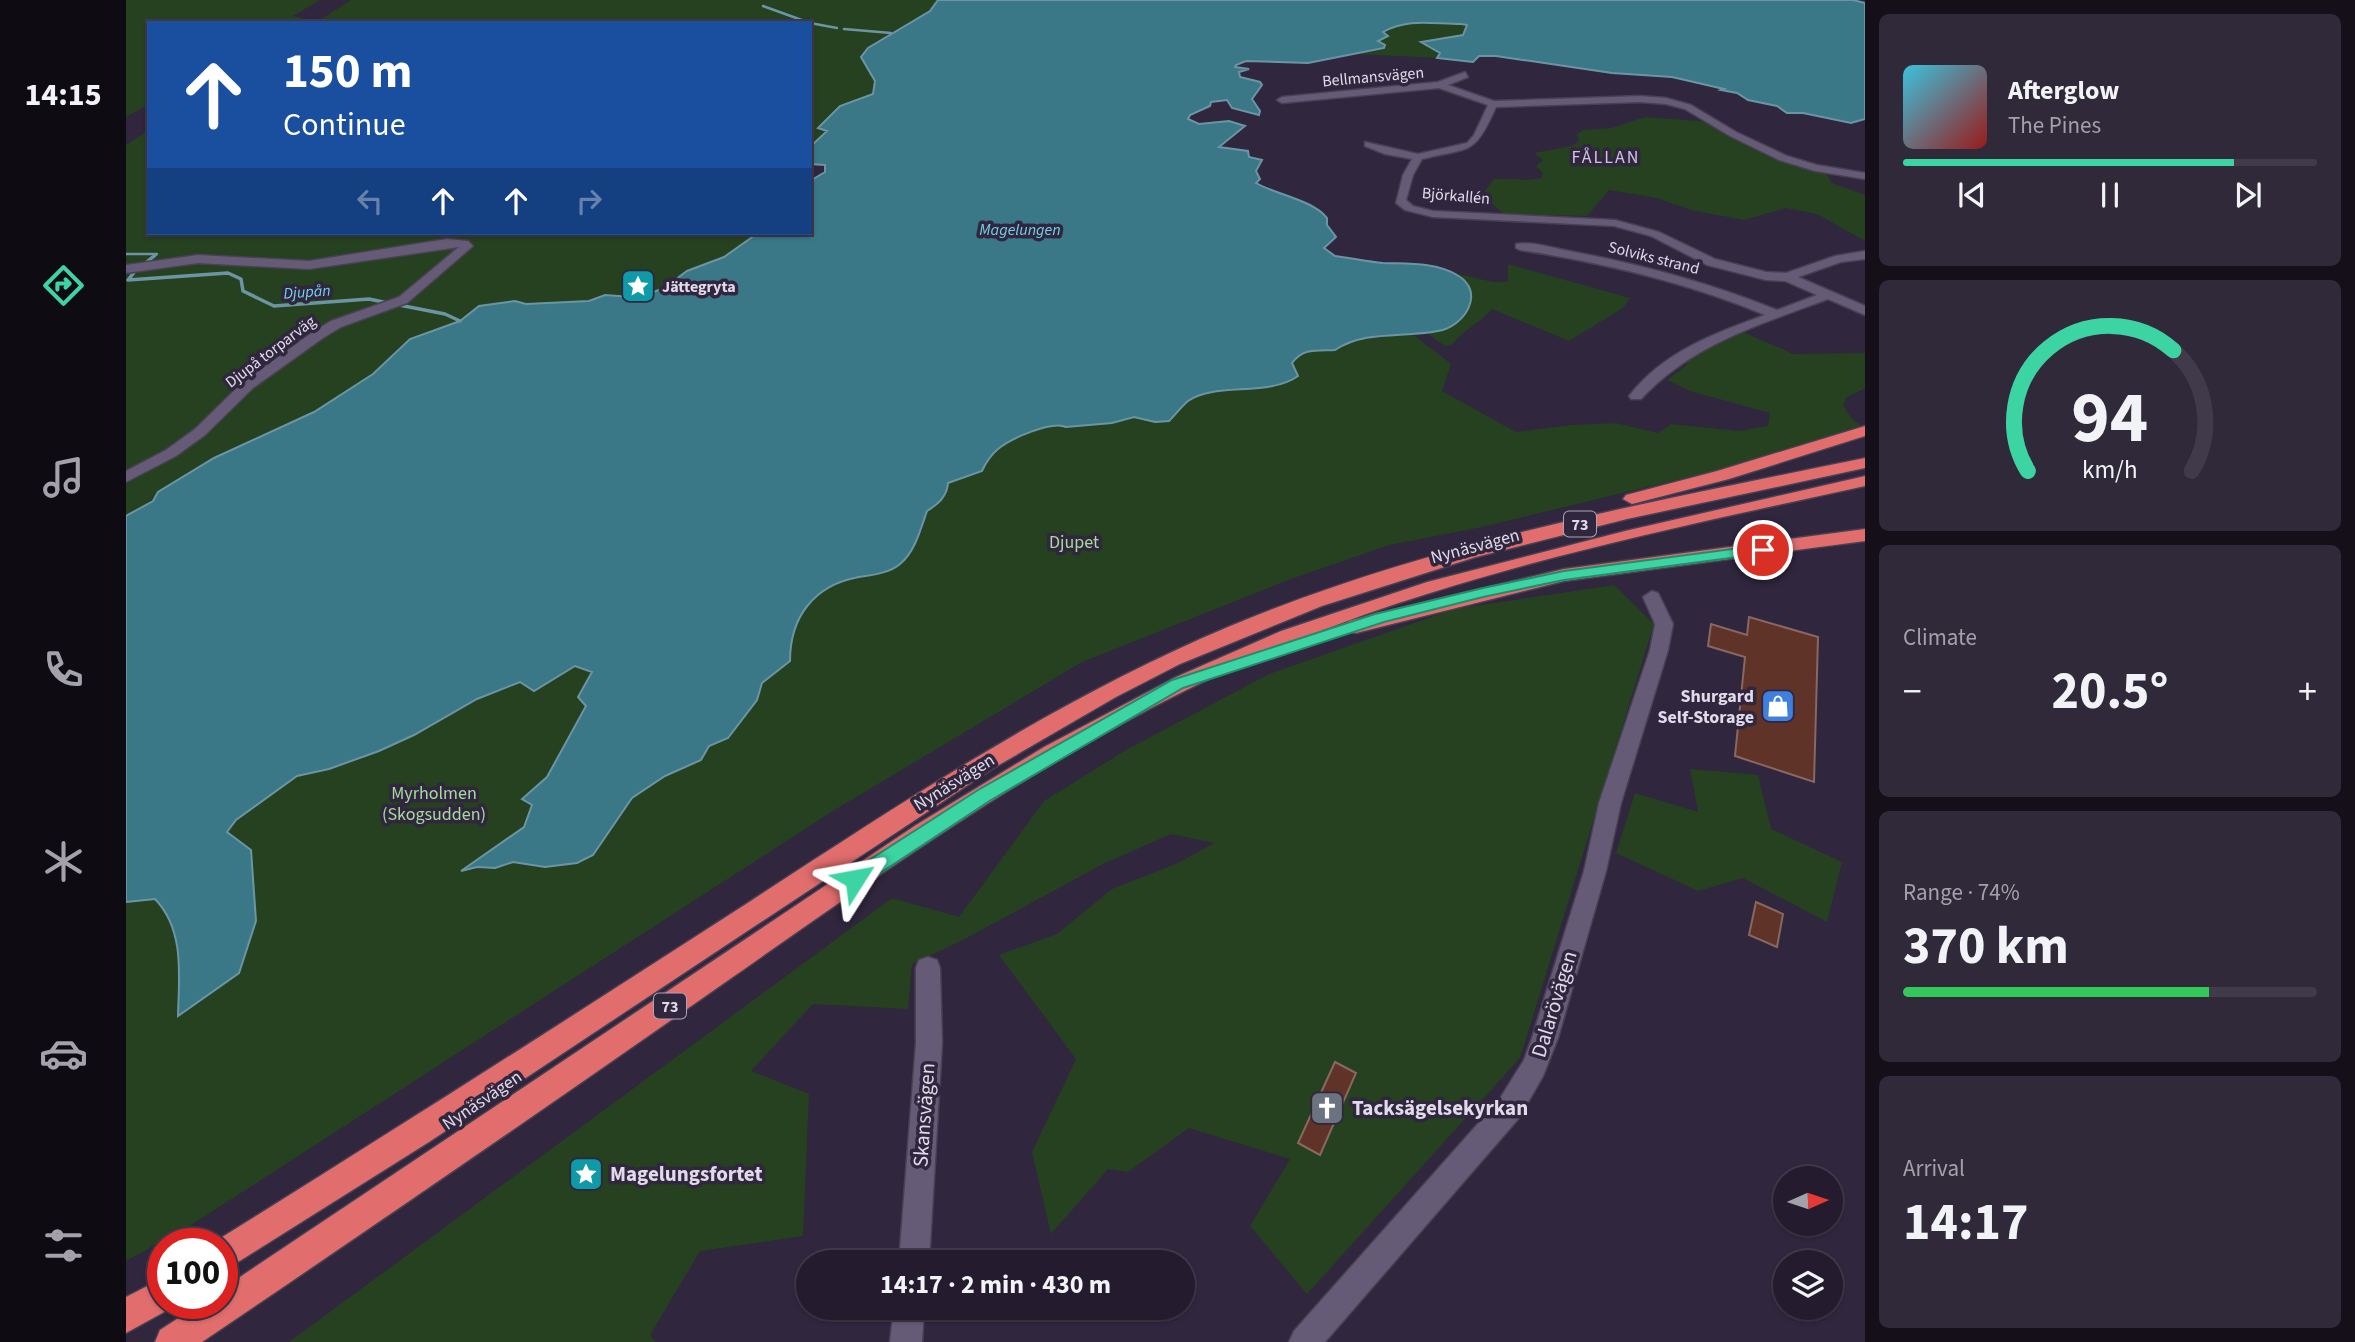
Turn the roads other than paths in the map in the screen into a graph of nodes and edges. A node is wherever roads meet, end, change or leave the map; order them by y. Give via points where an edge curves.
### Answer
1 (1465, 75) dead end
2 (1440, 85) junction
3 (1282, 100) dead end
4 (1493, 104) junction
5 (1369, 144) dead end
6 (1418, 157) junction
7 (1865, 176) edge
8 (1520, 246) dead end
9 (1865, 255) edge
10 (126, 269) edge
11 (1787, 278) junction
12 (1828, 295) junction
13 (1865, 311) edge
14 (1777, 315) junction
15 (1636, 396) dead end
16 (1865, 431) edge
17 (1865, 463) edge
18 (126, 477) edge
19 (1865, 481) edge
20 (1865, 535) edge
21 (1419, 566) junction
22 (1651, 597) dead end
23 (1177, 684) junction
24 (928, 968) dead end
25 (238, 1246) edge
26 (915, 1250) edge
27 (147, 1304) edge
28 (126, 1316) edge
29 (908, 1320) edge
30 (172, 1342) edge
31 (906, 1342) edge
32 (1304, 1342) edge

1 - 2 street, Bellmansvägen
2 - 3 street, Bellmansvägen
2 - 4 street
4 - 6 street, Björkallén via 1470,145
4 - 7 street via 1675,102 1783,158
5 - 6 street
6 - 11 street, Björkallén via 1400,197 1402,205 1409,208 1433,214 1615,223 1654,234 1711,262
8 - 14 street, Solviks strand via 1658,274
9 - 11 street
10 - 18 street, Djupå torparväg via 198,259 309,265 447,243 467,246 403,300 335,324 318,335 248,385 200,432
11 - 12 street, Björkallén
12 - 13 street, Björkallén
12 - 14 street
14 - 15 street via 1679,355
16 - 21 highway via 1723,475 1523,528
17 - 21 highway, Nynäsvägen / 73 via 1580,523
19 - 23 highway, Nynäsvägen / 73 via 1440,584 1255,649
20 - 23 highway via 1564,575 1381,618
21 - 25 highway, Nynäsvägen / 73 via 1237,631 1048,723 961,775 461,1106
22 - 32 street, Dalarövägen via 1664,624 1659,650 1534,1067 1509,1109
23 - 30 highway, Nynäsvägen / 73 via 1060,750 889,857
24 - 26 street, Skansvägen via 929,1043
27 - 28 highway
29 - 31 street

